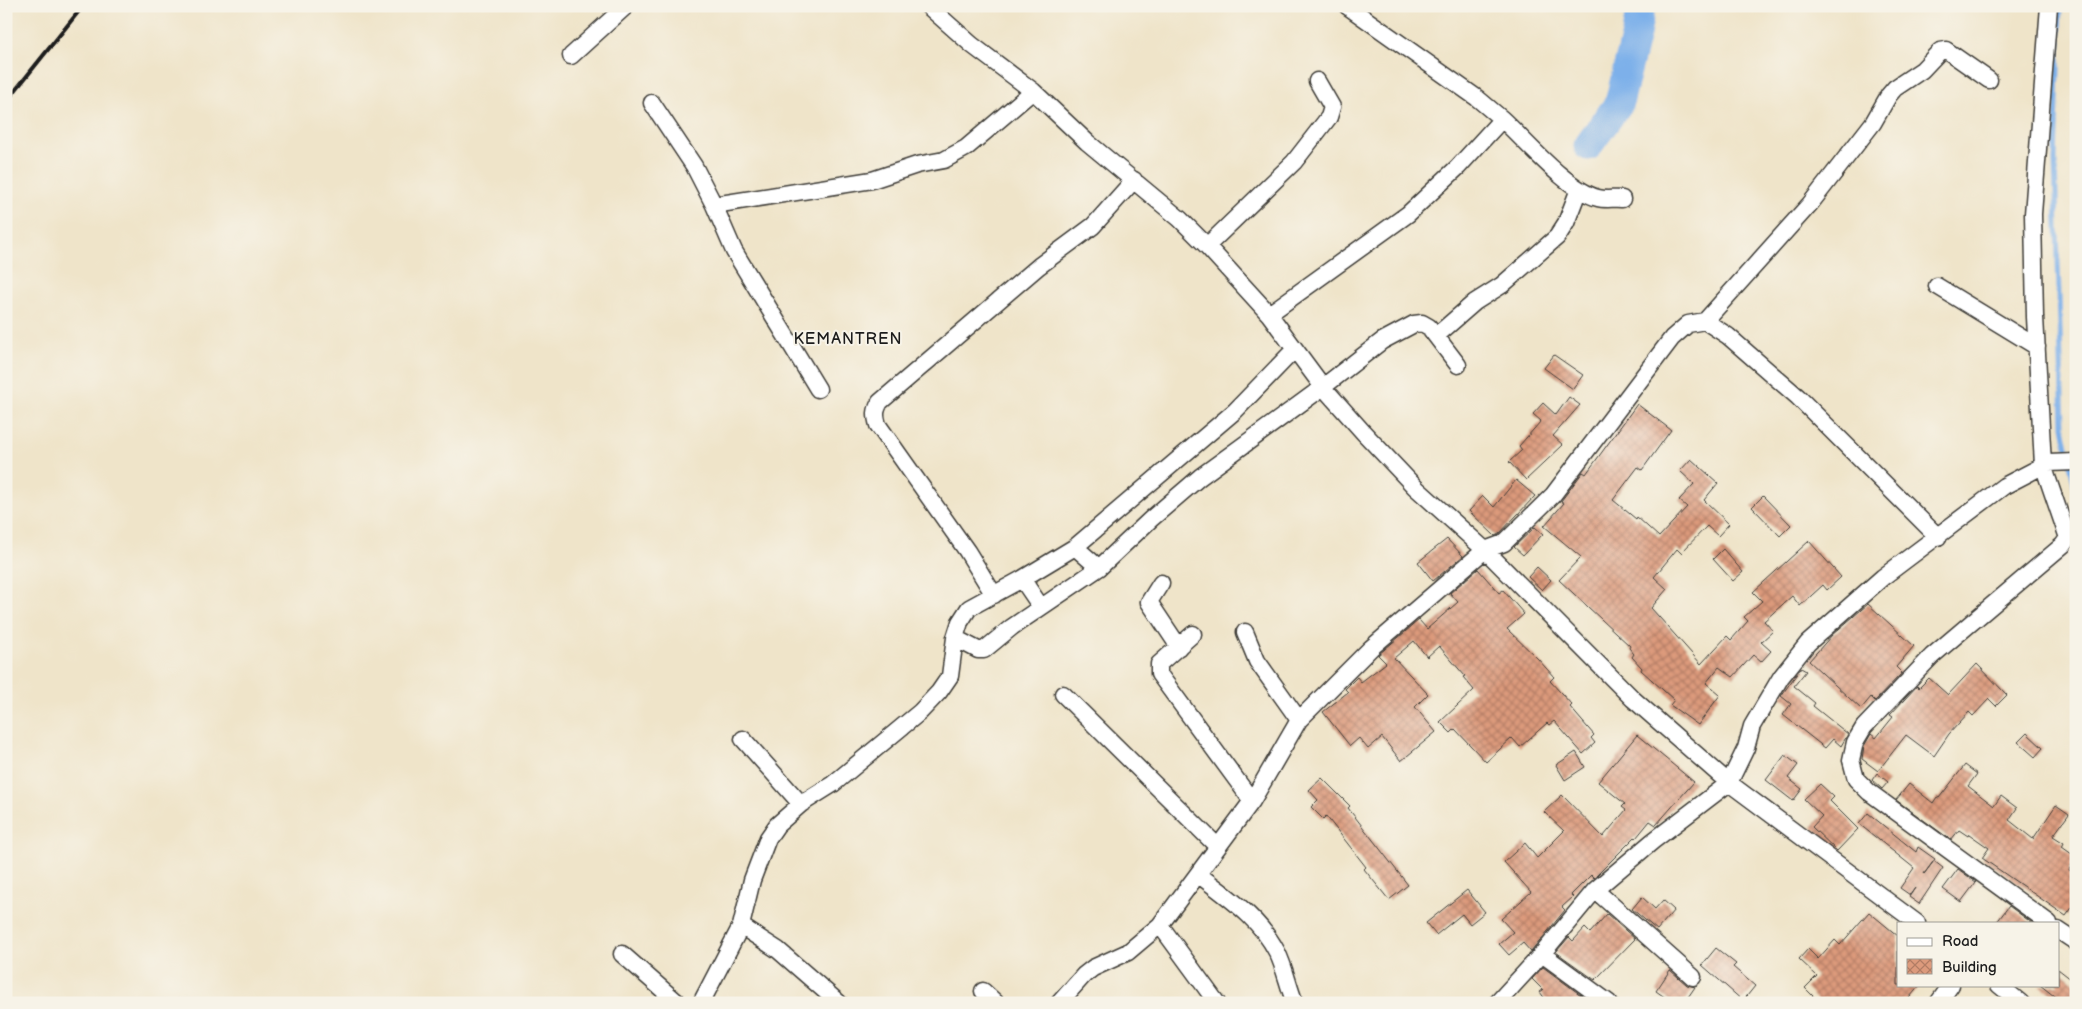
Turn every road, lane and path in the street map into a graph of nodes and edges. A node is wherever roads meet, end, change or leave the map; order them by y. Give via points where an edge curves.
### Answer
1 (626, 6) edge
2 (1348, 6) edge
3 (2049, 6) edge
4 (930, 7) edge
5 (571, 56) dead end
6 (1989, 80) dead end
7 (1317, 81) dead end
8 (1032, 91) junction
9 (652, 103) dead end
10 (1502, 119) junction
11 (1134, 180) junction
12 (1579, 189) junction
13 (1622, 199) dead end
14 (714, 205) junction
15 (1207, 246) junction
16 (1937, 286) dead end
17 (1269, 314) junction
18 (1705, 321) junction
19 (1436, 336) junction
20 (2037, 347) junction
21 (1302, 358) junction
22 (1458, 365) dead end
23 (1323, 387) junction
24 (818, 389) dead end
25 (1203, 457) junction
26 (2076, 462) edge
27 (2046, 464) junction
28 (1938, 537) junction
29 (1484, 550) junction
30 (1087, 558) junction
31 (1025, 583) junction
32 (1161, 583) dead end
33 (994, 594) junction
34 (1040, 604) junction
35 (1245, 632) dead end
36 (1193, 634) dead end
37 (966, 644) junction
38 (1179, 646) junction
39 (1063, 694) dead end
40 (1299, 720) junction
41 (743, 739) dead end
42 (1729, 783) junction
43 (1252, 801) junction
44 (801, 804) junction
45 (1218, 847) junction
46 (1198, 874) junction
47 (1595, 890) junction
48 (1916, 922) edge
49 (2048, 922) edge
50 (1160, 925) junction
51 (743, 927) junction
52 (2060, 931) edge
53 (2076, 942) edge
54 (622, 954) dead end
55 (1542, 954) junction
56 (1693, 977) dead end
57 (1949, 986) edge
58 (2000, 986) edge
59 (982, 991) dead end
60 (678, 1003) edge
61 (701, 1003) edge
62 (838, 1003) edge
63 (996, 1003) edge
64 (1059, 1003) edge
65 (1217, 1003) edge
66 (1295, 1003) edge
67 (1497, 1003) edge
68 (1609, 1003) edge
69 (1938, 1003) edge
70 (2021, 1003) edge

1 - 5 street
2 - 10 street
3 - 20 street via 2033,214
4 - 8 street via 972,45
6 - 18 street via 1946,50 1940,51 1922,70 1895,88 1873,123 1810,204
7 - 15 street via 1332,107 1329,117 1294,162
8 - 11 street
8 - 14 street via 966,148 944,160 872,180
9 - 14 street via 694,166
10 - 12 street
10 - 17 street via 1408,214
11 - 15 street
11 - 33 street via 1093,226 1002,297 880,402 876,410 878,425 967,550
12 - 13 street via 1599,198
12 - 19 street via 1562,230 1502,285 1475,302
14 - 24 street via 734,251
15 - 17 street
16 - 20 street
17 - 21 street
18 - 28 street via 1728,336 1798,398
18 - 29 street via 1688,324 1672,338 1553,495 1504,543
19 - 22 street
19 - 23 street via 1422,323 1414,324 1382,341
20 - 27 street
21 - 23 street
21 - 25 street via 1235,411
23 - 25 street
23 - 29 street via 1415,487
25 - 30 street
25 - 30 street via 1151,519
26 - 27 street
27 - 28 street via 2004,486
27 - 49 street via 2068,538 2066,542 1932,656 1864,727 1855,742 1852,760 1856,779 1869,792
28 - 42 street via 1883,577 1808,642 1780,677 1752,726 1746,748
29 - 40 street via 1371,648
29 - 42 street via 1633,699
30 - 31 street
30 - 34 street
31 - 33 street
31 - 34 street
32 - 38 street via 1149,602
33 - 37 street via 963,614
34 - 37 street via 984,650
35 - 40 street via 1257,661
36 - 38 street
37 - 44 street via 947,682 914,717 833,784
38 - 43 street via 1160,664 1159,674
39 - 45 street
40 - 43 street
41 - 44 street
42 - 47 street
42 - 48 street
43 - 45 street
44 - 51 street via 777,825 768,838 752,880
45 - 46 street
46 - 50 street
46 - 66 street via 1251,916 1264,931 1281,961
47 - 55 street
47 - 56 street
50 - 64 street via 1128,952 1093,968
50 - 65 street
51 - 61 street
51 - 62 street via 798,966
52 - 53 street
54 - 60 street
55 - 67 street
55 - 68 street
57 - 69 street
58 - 70 street
59 - 63 street

